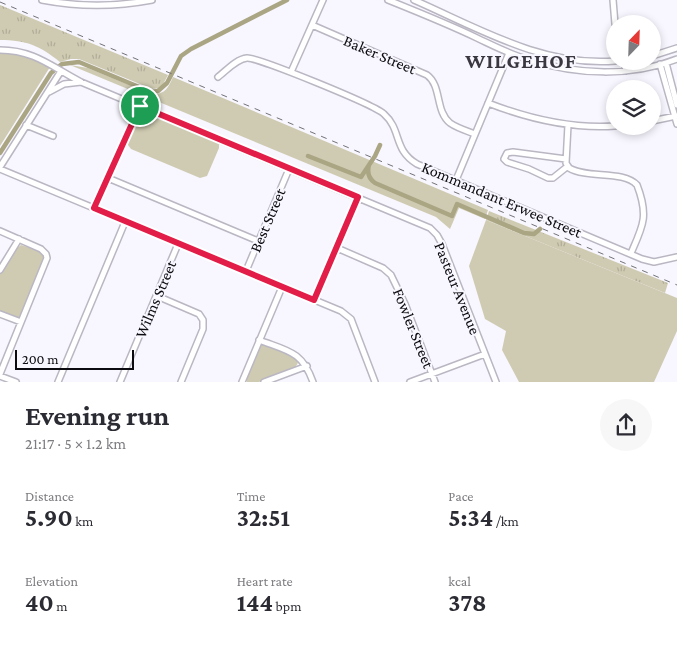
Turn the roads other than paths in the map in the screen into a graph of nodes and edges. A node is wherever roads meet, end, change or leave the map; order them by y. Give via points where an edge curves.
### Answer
1 (42, 0) edge
2 (152, 0) edge
3 (323, 0) edge
4 (388, 0) edge
5 (413, 0) edge
6 (613, 0) edge
7 (396, 1) edge
8 (79, 2) edge
9 (409, 8) junction
10 (614, 15) edge
11 (312, 25) junction
12 (507, 41) junction
13 (521, 46) junction
14 (677, 48) edge
15 (0, 50) edge
16 (669, 51) junction
17 (506, 52) junction
18 (661, 53) edge
19 (517, 56) junction
20 (675, 60) edge
21 (606, 61) edge
22 (663, 64) junction
23 (630, 70) edge
24 (60, 71) junction
25 (626, 71) joint
26 (291, 72) junction
27 (612, 72) joint
28 (218, 76) dead end
29 (81, 82) junction
30 (45, 94) junction
31 (488, 103) junction
32 (677, 105) edge
33 (140, 106) junction
34 (148, 110) junction
35 (135, 116) junction
36 (676, 116) edge
37 (661, 119) edge
38 (677, 124) edge
39 (568, 125) junction
40 (26, 126) junction
41 (606, 126) edge
42 (475, 134) junction
43 (53, 136) dead end
44 (566, 159) junction
45 (568, 166) junction
46 (0, 168) edge
47 (289, 169) junction
48 (108, 178) junction
49 (456, 180) junction
50 (358, 197) junction
51 (94, 208) junction
52 (125, 222) junction
53 (0, 231) edge
54 (19, 239) junction
55 (258, 241) junction
56 (178, 244) junction
57 (337, 248) junction
58 (631, 254) junction
59 (677, 257) edge
60 (0, 270) edge
61 (246, 271) junction
62 (282, 287) junction
63 (157, 296) junction
64 (314, 300) junction
65 (0, 314) edge
66 (21, 322) junction
67 (259, 340) junction
68 (484, 354) junction
69 (307, 366) junction
70 (432, 374) junction
71 (0, 375) edge
72 (16, 382) edge
73 (58, 382) edge
74 (120, 382) edge
75 (181, 382) edge
76 (242, 382) edge
77 (264, 382) edge
78 (313, 382) edge
79 (375, 382) edge
80 (410, 382) edge
81 (435, 382) edge
82 (496, 382) edge

1 - 8 street
2 - 8 street via 100,6
3 - 11 street
4 - 7 street
5 - 9 street
5 - 12 street
6 - 10 street
7 - 9 street
9 - 17 street
11 - 26 street
11 - 42 street, Baker Street via 427,74 434,83 442,114 452,124
12 - 13 street
12 - 17 street
13 - 19 street
13 - 21 street via 567,59
14 - 16 street
15 - 24 street, Pasteur Avenue via 21,51
16 - 18 street
16 - 20 street
17 - 19 street
17 - 31 street
19 - 27 street via 583,71
20 - 22 street
22 - 32 street
22 - 36 street
23 - 25 street
24 - 29 street, Pasteur Avenue
24 - 30 street
25 - 27 street
26 - 28 street, Kommandant Erwee Street via 249,58
26 - 49 street, Kommandant Erwee Street via 380,111 393,126 406,157
29 - 30 street via 57,87
29 - 33 street, Pasteur Avenue
30 - 40 street
31 - 39 street via 522,116
31 - 42 street
33 - 34 street, Pasteur Avenue
33 - 35 street
34 - 35 street
34 - 47 street, Pasteur Avenue
35 - 48 street
36 - 37 street
36 - 38 street
39 - 41 street
39 - 44 street
40 - 43 street
40 - 46 street
42 - 49 street
44 - 45 street
44 - 45 street via 513,152 507,153 504,159 548,178 553,178
45 - 58 street via 577,172 626,179 638,185 644,219
46 - 51 street
47 - 50 street, Pasteur Avenue
47 - 55 street, Best Street
48 - 51 street
48 - 55 street
49 - 58 street, Kommandant Erwee Street
50 - 57 street
50 - 68 street, Pasteur Avenue via 434,232 442,244
51 - 52 street
52 - 56 street
52 - 73 street
53 - 54 street
54 - 60 street
54 - 66 street via 44,252 47,258
55 - 61 street, Best Street
56 - 61 street
56 - 63 street, Wilms Street
57 - 64 street
57 - 70 street, Fowler Street via 392,275
58 - 59 street, Kommandant Erwee Street via 654,262
61 - 62 street
62 - 64 street
62 - 67 street
63 - 74 street, Wilms Street
63 - 75 street via 198,314 204,320
64 - 79 street via 341,310 351,320
65 - 66 street
66 - 71 street
67 - 69 street via 296,354
67 - 76 street
68 - 70 street
68 - 82 street, Pasteur Avenue
69 - 77 street
69 - 78 street
70 - 80 street
70 - 81 street, Fowler Street
71 - 72 street

